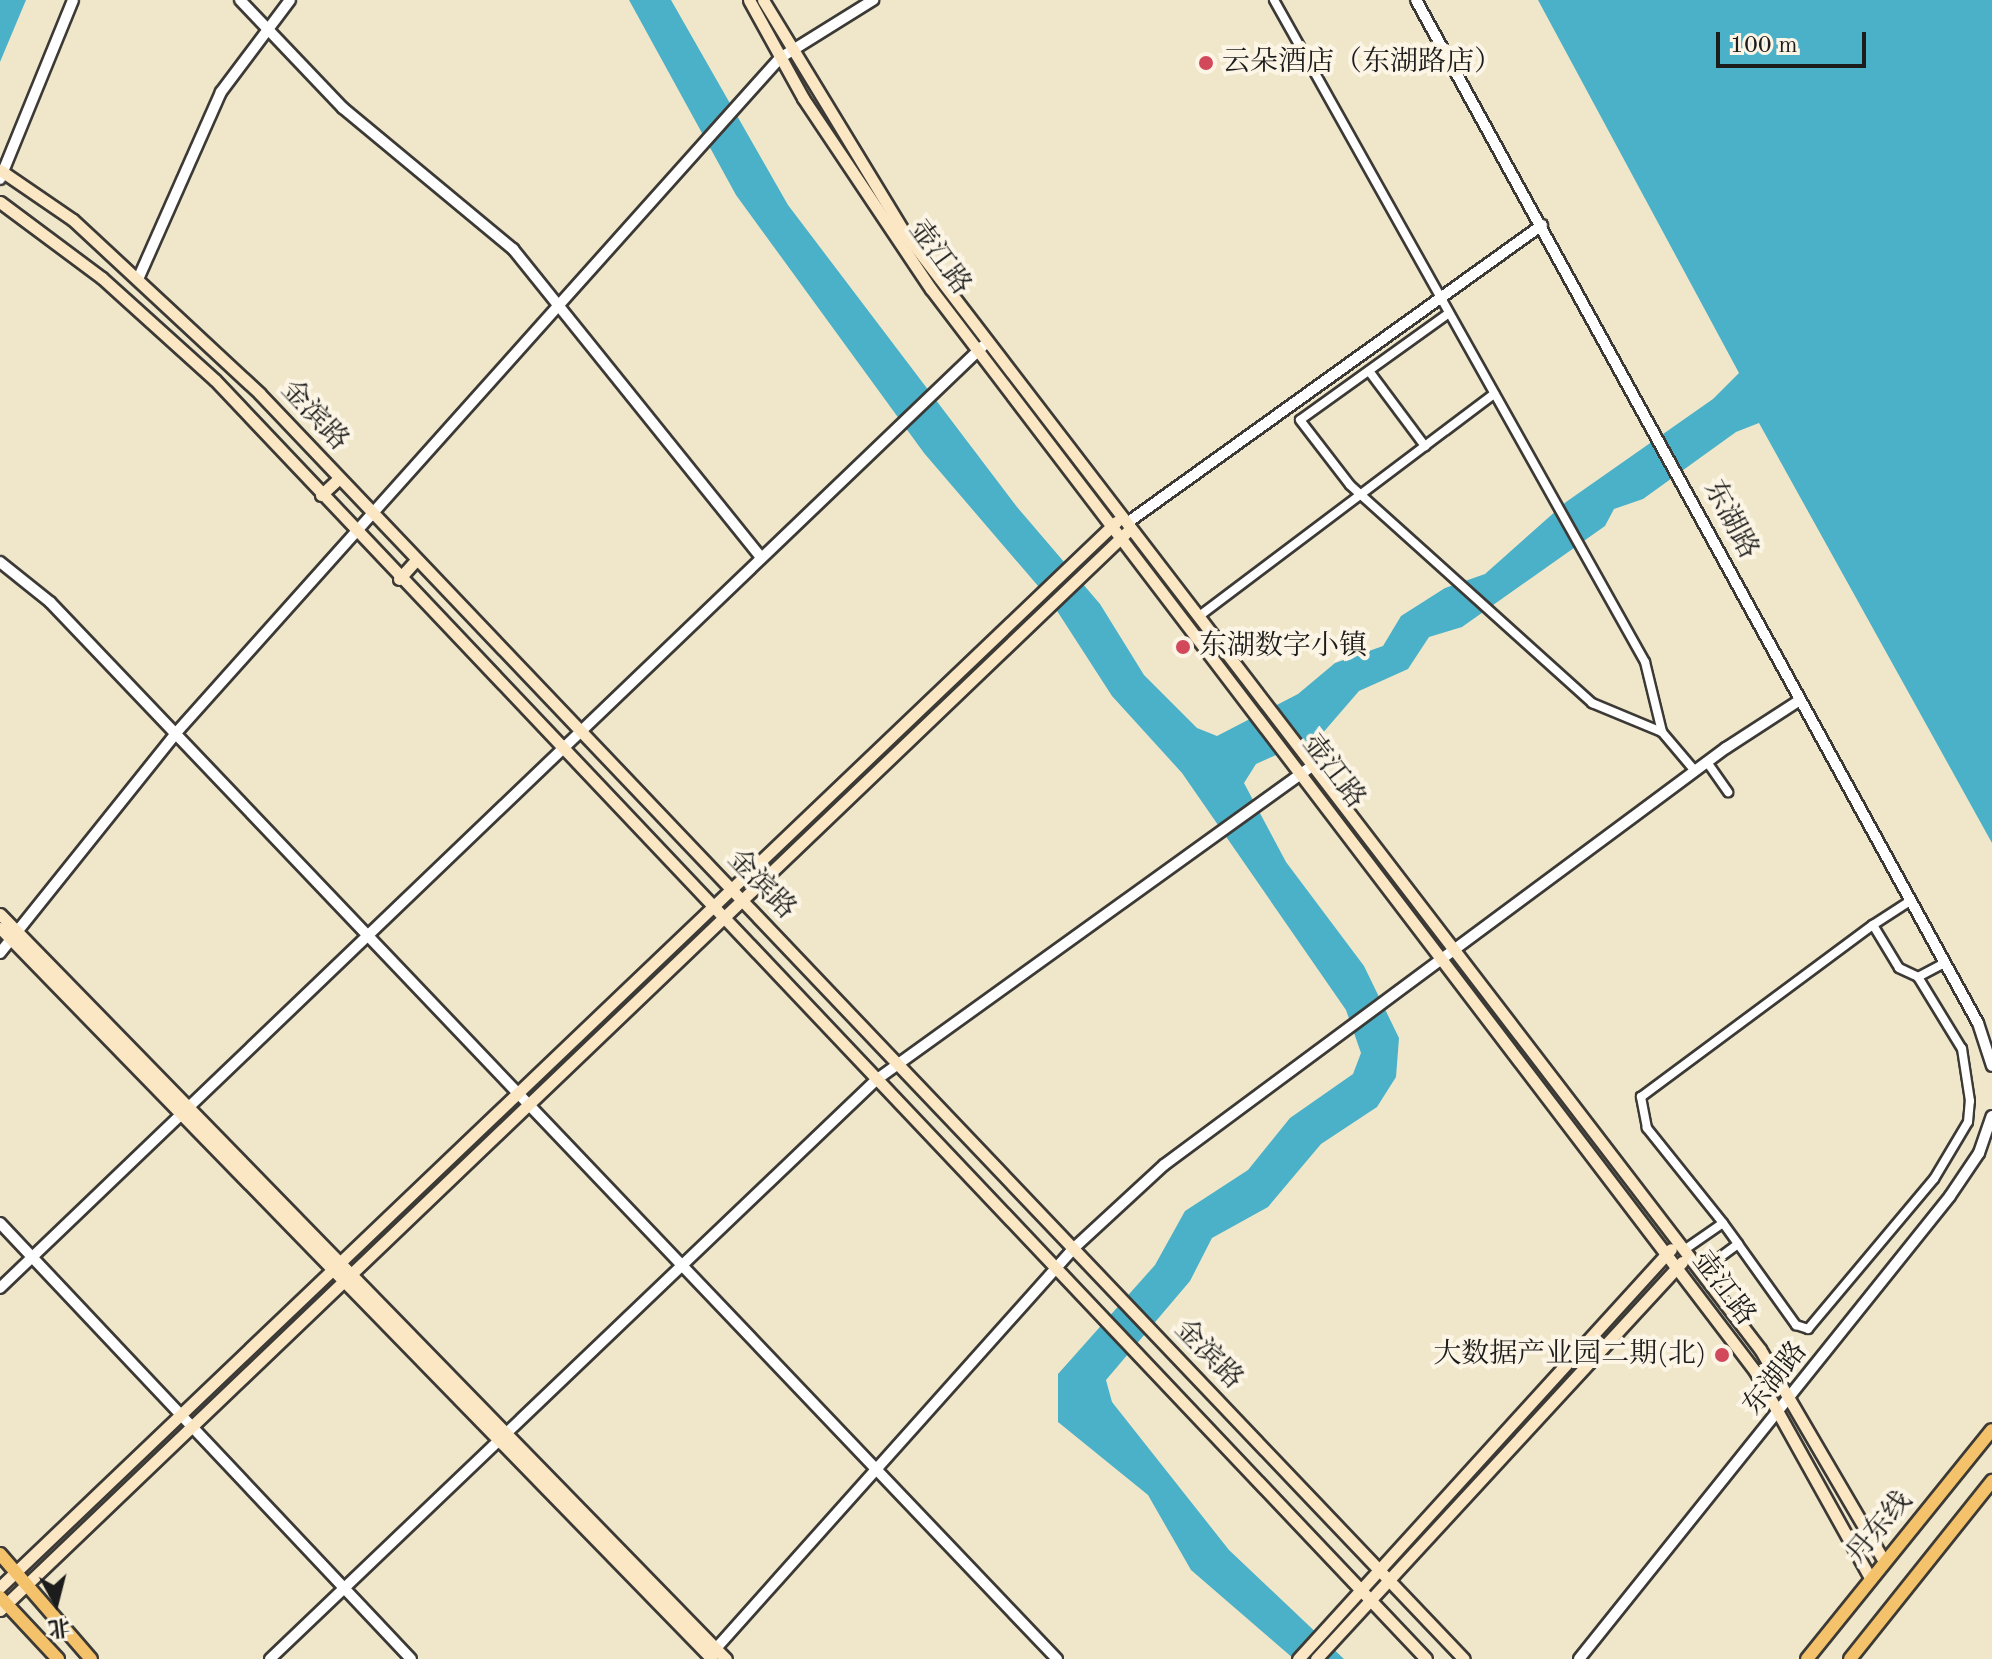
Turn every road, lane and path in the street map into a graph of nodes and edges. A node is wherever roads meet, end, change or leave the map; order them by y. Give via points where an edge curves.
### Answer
1 (73, 0) edge
2 (240, 0) edge
3 (290, 0) edge
4 (749, 0) edge
5 (763, 0) edge
6 (873, 0) edge
7 (1274, 0) edge
8 (1416, 0) edge
9 (265, 27) junction
10 (785, 54) junction
11 (1, 174) edge
12 (0, 202) edge
13 (1542, 225) junction
14 (139, 277) junction
15 (1441, 297) junction
16 (563, 306) junction
17 (1449, 313) junction
18 (983, 346) junction
19 (1369, 371) junction
20 (1494, 394) junction
21 (1425, 446) junction
22 (339, 478) junction
23 (321, 495) junction
24 (1360, 495) junction
25 (375, 516) junction
26 (1123, 526) junction
27 (358, 537) junction
28 (760, 556) junction
29 (416, 560) junction
30 (0, 562) edge
31 (399, 579) junction
32 (1027, 615) junction
33 (1198, 617) junction
34 (1800, 700) junction
35 (1260, 706) junction
36 (579, 732) junction
37 (1662, 732) junction
38 (176, 733) junction
39 (563, 749) junction
40 (1707, 762) junction
41 (1308, 769) junction
42 (1695, 771) junction
43 (1728, 792) dead end
44 (729, 886) junction
45 (740, 898) junction
46 (1910, 901) junction
47 (710, 904) junction
48 (0, 914) edge
49 (722, 915) junction
50 (1873, 925) junction
51 (0, 928) edge
52 (368, 934) junction
53 (14, 936) junction
54 (0, 953) edge
55 (1448, 954) junction
56 (1944, 963) junction
57 (1918, 977) junction
58 (1992, 1066) edge
59 (901, 1067) junction
60 (876, 1080) junction
61 (523, 1099) junction
62 (183, 1109) junction
63 (1992, 1116) edge
64 (0, 1223) edge
65 (1723, 1223) junction
66 (1738, 1244) junction
67 (1074, 1248) junction
68 (1683, 1250) junction
69 (1666, 1253) junction
70 (31, 1258) junction
71 (681, 1264) junction
72 (1677, 1266) junction
73 (343, 1269) junction
74 (1056, 1270) junction
75 (1700, 1272) junction
76 (0, 1288) edge
77 (1793, 1397) junction
78 (1782, 1411) junction
79 (186, 1422) junction
80 (1992, 1430) edge
81 (502, 1436) junction
82 (876, 1471) junction
83 (1992, 1481) edge
84 (0, 1554) edge
85 (1884, 1561) junction
86 (1379, 1569) junction
87 (17, 1571) junction
88 (1870, 1578) junction
89 (1389, 1580) junction
90 (27, 1584) junction
91 (0, 1587) edge
92 (1359, 1587) junction
93 (345, 1588) junction
94 (1371, 1599) junction
95 (2, 1603) edge
96 (711, 1656) edge
97 (58, 1659) edge
98 (91, 1659) edge
99 (270, 1659) edge
100 (411, 1659) edge
101 (726, 1659) edge
102 (1057, 1659) edge
103 (1298, 1659) edge
104 (1316, 1659) edge
105 (1426, 1659) edge
106 (1464, 1659) edge
107 (1579, 1659) edge
108 (1807, 1659) edge
109 (1850, 1659) edge

1 - 11 street
2 - 9 street
3 - 9 street
4 - 10 main road, 壶江路
5 - 10 main road, 壶江路
6 - 10 street
7 - 15 street
8 - 13 street, 东湖路
9 - 14 street via 221,92
9 - 16 street via 343,108 499,234
10 - 16 street
10 - 18 main road, 壶江路
11 - 14 main road, 金滨路
12 - 23 main road, 金滨路 via 162,329
13 - 15 street
13 - 34 street, 东湖路
14 - 22 main road, 金滨路
15 - 17 street
15 - 26 street
16 - 25 street
16 - 28 street
17 - 19 street
17 - 20 street
18 - 26 main road, 壶江路
18 - 28 street
19 - 21 street
19 - 24 street via 1300,420
20 - 21 street
20 - 37 street via 1590,574 1645,662
21 - 24 street
22 - 23 main road
22 - 25 main road, 金滨路
23 - 27 main road, 金滨路
24 - 33 street
24 - 37 street via 1592,703
25 - 27 street
25 - 29 main road, 金滨路
26 - 32 main road via 1096,560
26 - 32 main road via 1085,549
26 - 33 main road, 壶江路
26 - 35 main road, 壶江路
27 - 31 main road, 金滨路
27 - 38 street
28 - 36 street
29 - 31 main road
29 - 36 main road, 金滨路
30 - 38 street via 50,602
31 - 39 main road, 金滨路
32 - 44 main road
32 - 45 main road
33 - 35 main road, 壶江路
34 - 40 street
34 - 46 street, 东湖路
35 - 41 main road, 壶江路
36 - 39 street
36 - 44 main road, 金滨路
37 - 42 street
38 - 52 street
38 - 53 street
39 - 47 main road, 金滨路
39 - 52 street
40 - 42 street
40 - 43 street
41 - 55 main road, 壶江路
41 - 59 street
42 - 55 street
44 - 45 main road, 金滨路
44 - 47 main road
45 - 49 main road
45 - 59 main road, 金滨路
46 - 50 street
46 - 56 street, 东湖路
47 - 49 main road, 金滨路
47 - 61 main road
48 - 53 main road
49 - 60 main road, 金滨路
49 - 61 main road
50 - 57 street via 1899,968
50 - 65 street via 1639,1101 1647,1128
51 - 53 main road
52 - 61 street
52 - 62 street
53 - 54 street
53 - 62 main road
55 - 67 street via 1164,1165
55 - 68 main road, 壶江路
55 - 69 main road, 壶江路
56 - 57 street
56 - 58 street, 东湖路 via 1978,1023
57 - 66 street via 1962,1049 1970,1092 1968,1122 1934,1179 1808,1329 1796,1325
59 - 60 street
59 - 67 main road, 金滨路
60 - 71 street
60 - 74 main road, 金滨路
61 - 71 street
61 - 73 main road
62 - 70 street
62 - 73 main road
63 - 77 street, 东湖路 via 1979,1153 1950,1196
64 - 70 street
65 - 66 street
65 - 68 street
66 - 75 street
67 - 74 street
67 - 86 main road, 金滨路
68 - 69 main road
68 - 72 main road
68 - 75 main road, 壶江路
69 - 72 main road, 壶江路
69 - 86 main road
70 - 76 street
70 - 79 street
71 - 81 street
71 - 82 street
72 - 78 main road, 壶江路
72 - 89 main road
73 - 79 main road
73 - 81 main road
74 - 82 street
74 - 92 main road, 金滨路
75 - 77 main road, 壶江路
77 - 78 street, 东湖路
77 - 85 main road, 壶江路
78 - 88 main road, 壶江路
78 - 107 street, 东湖路
79 - 87 main road
79 - 90 main road
79 - 93 street
80 - 85 main road, 丹东线
81 - 93 street
81 - 96 main road
82 - 96 street
82 - 102 street
83 - 109 main road, 丹东线
84 - 87 main road
85 - 88 main road, 丹东线
86 - 89 main road, 金滨路
86 - 92 main road
87 - 90 main road
87 - 91 main road
88 - 108 main road, 丹东线
89 - 94 main road
89 - 106 main road, 金滨路
90 - 95 main road
90 - 98 main road
92 - 94 main road, 金滨路
92 - 103 main road
93 - 99 street
93 - 100 street
94 - 104 main road
94 - 105 main road, 金滨路
95 - 97 main road
96 - 101 main road

